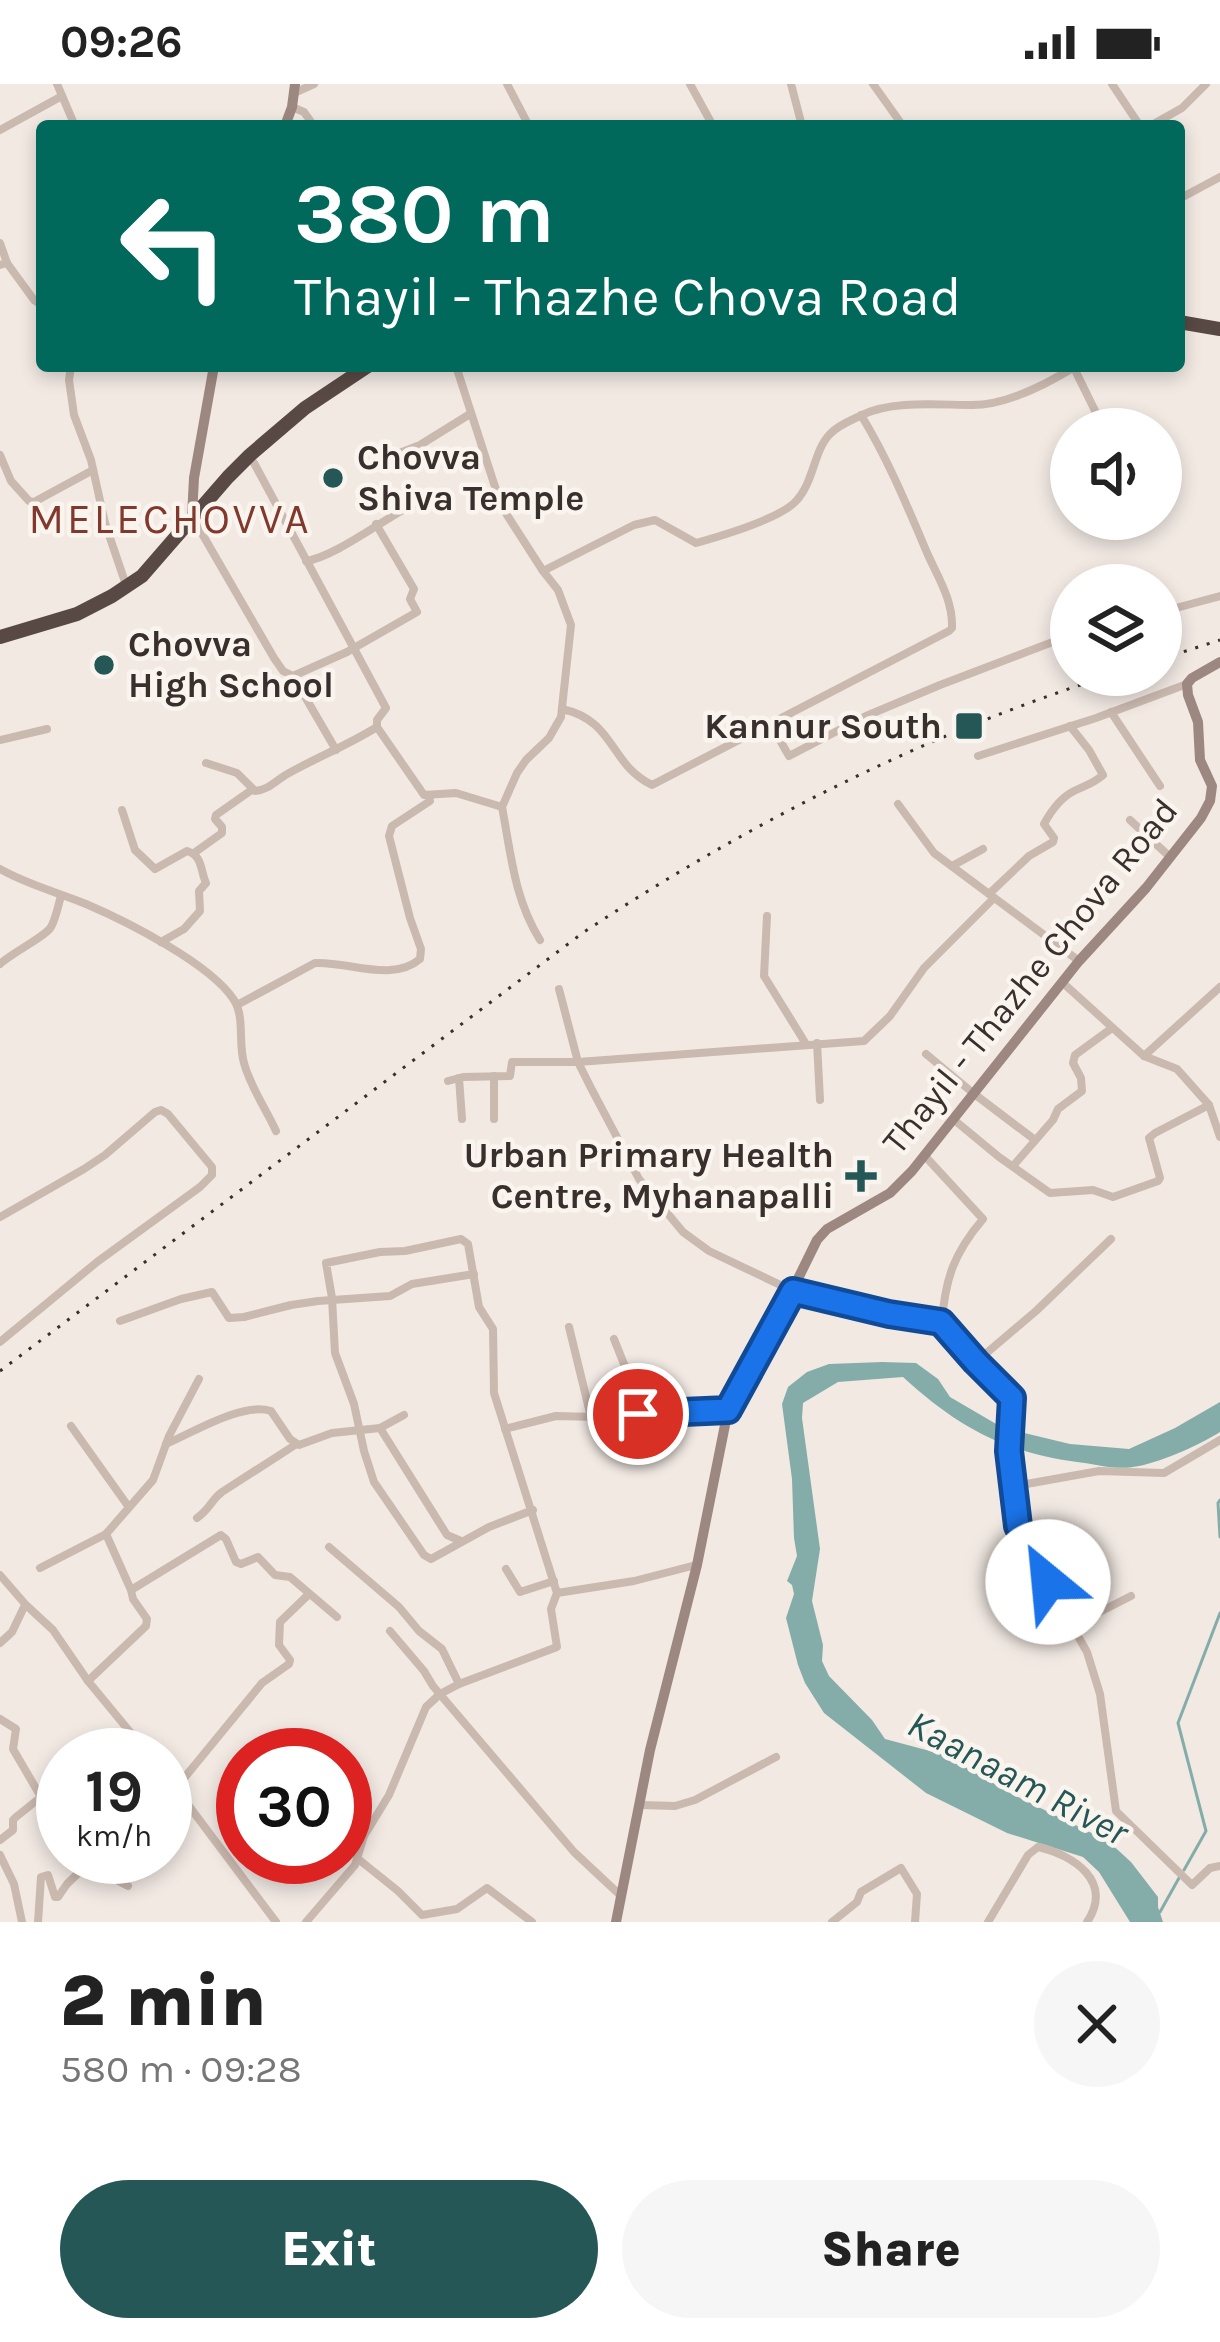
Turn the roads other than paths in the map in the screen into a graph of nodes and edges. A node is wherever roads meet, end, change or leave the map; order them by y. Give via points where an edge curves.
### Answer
1 (56, 84) edge
2 (314, 84) edge
3 (507, 84) edge
4 (690, 84) edge
5 (790, 84) edge
6 (873, 84) edge
7 (1112, 84) edge
8 (1206, 84) edge
9 (295, 88) edge
10 (62, 96) junction
11 (292, 107) junction
12 (72, 120) edge
13 (287, 120) edge
14 (310, 120) edge
15 (526, 120) edge
16 (709, 120) edge
17 (800, 120) edge
18 (899, 120) edge
19 (1135, 120) edge
20 (1161, 120) edge
21 (0, 130) edge
22 (1220, 176) edge
23 (1185, 196) edge
24 (0, 243) edge
25 (3, 264) edge
26 (36, 301) edge
27 (1185, 323) edge
28 (1220, 329) edge
29 (70, 372) edge
30 (213, 372) edge
31 (359, 372) edge
32 (374, 372) edge
33 (458, 372) edge
34 (1065, 372) edge
35 (1077, 372) edge
36 (1094, 408) edge
37 (470, 414) junction
38 (861, 415) junction
39 (0, 454) edge
40 (389, 457) dead end
41 (252, 459) junction
42 (94, 470) junction
43 (194, 478) junction
44 (214, 494) junction
45 (414, 504) dead end
46 (192, 518) junction
47 (376, 524) junction
48 (307, 561) junction
49 (543, 571) junction
50 (126, 586) junction
51 (1220, 596) edge
52 (1182, 606) edge
53 (0, 641) edge
54 (1050, 643) edge
55 (354, 648) junction
56 (1220, 662) edge
57 (292, 676) junction
58 (1187, 684) junction
59 (562, 709) junction
60 (1112, 712) junction
61 (770, 723) junction
62 (1070, 726) junction
63 (376, 727) junction
64 (47, 729) dead end
65 (0, 740) edge
66 (336, 749) junction
67 (979, 756) dead end
68 (206, 764) dead end
69 (1160, 786) dead end
70 (253, 789) junction
71 (429, 795) junction
72 (898, 804) dead end
73 (502, 807) junction
74 (122, 810) dead end
75 (1130, 820) dead end
76 (983, 849) dead end
77 (194, 853) junction
78 (1170, 857) junction
79 (952, 866) junction
80 (0, 869) edge
81 (61, 896) junction
82 (991, 896) junction
83 (767, 916) dead end
84 (540, 940) dead end
85 (160, 942) junction
86 (1079, 961) junction
87 (0, 964) edge
88 (1063, 983) junction
89 (1220, 987) edge
90 (559, 989) dead end
91 (237, 1005) junction
92 (1112, 1028) junction
93 (812, 1044) junction
94 (926, 1054) dead end
95 (1144, 1056) junction
96 (578, 1062) junction
97 (494, 1076) junction
98 (459, 1078) junction
99 (448, 1081) dead end
100 (973, 1094) junction
101 (820, 1100) dead end
102 (1209, 1105) junction
103 (494, 1118) dead end
104 (462, 1119) dead end
105 (953, 1119) junction
106 (276, 1131) dead end
107 (1220, 1137) edge
108 (1035, 1140) junction
109 (924, 1155) junction
110 (1013, 1166) junction
111 (0, 1217) edge
112 (1111, 1239) dead end
113 (474, 1274) junction
114 (793, 1291) junction
115 (332, 1301) junction
116 (120, 1321) dead end
117 (941, 1322) junction
118 (569, 1327) dead end
119 (614, 1339) dead end
120 (0, 1342) edge
121 (976, 1362) junction
122 (199, 1379) dead end
123 (728, 1410) junction
124 (643, 1412) junction
125 (404, 1414) dead end
126 (591, 1417) junction
127 (71, 1426) dead end
128 (380, 1428) junction
129 (505, 1429) junction
130 (362, 1431) junction
131 (1220, 1440) edge
132 (166, 1444) junction
133 (296, 1444) junction
134 (1015, 1486) junction
135 (128, 1506) junction
136 (532, 1510) junction
137 (197, 1518) dead end
138 (106, 1534) junction
139 (462, 1542) junction
140 (329, 1547) dead end
141 (697, 1565) junction
142 (40, 1568) dead end
143 (506, 1568) dead end
144 (0, 1575) edge
145 (554, 1581) junction
146 (131, 1590) junction
147 (557, 1593) junction
148 (308, 1595) junction
149 (1131, 1596) dead end
150 (26, 1605) junction
151 (337, 1617) dead end
152 (1071, 1622) junction
153 (390, 1631) dead end
154 (0, 1643) edge
155 (88, 1681) junction
156 (459, 1684) junction
157 (440, 1694) junction
158 (0, 1719) edge
159 (127, 1728) edge
160 (776, 1757) dead end
161 (192, 1768) edge
162 (641, 1804) junction
163 (192, 1809) edge
164 (372, 1822) edge
165 (0, 1840) edge
166 (0, 1855) edge
167 (1220, 1865) edge
168 (372, 1870) edge
169 (4, 1876) edge
170 (40, 1884) edge
171 (50, 1884) edge
172 (67, 1884) edge
173 (124, 1884) edge
174 (339, 1884) edge
175 (128, 1886) dead end
176 (620, 1895) junction
177 (22, 1922) edge
178 (38, 1922) edge
179 (276, 1922) edge
180 (306, 1922) edge
181 (532, 1922) edge
182 (616, 1922) edge
183 (832, 1922) edge
184 (915, 1922) edge
185 (988, 1922) edge
186 (1087, 1922) edge

1 - 10 street
2 - 9 street
3 - 15 street
4 - 16 street
5 - 17 street
6 - 18 street
7 - 19 street
8 - 20 street
9 - 11 street
10 - 12 street
10 - 21 street
11 - 13 street
11 - 14 street
22 - 23 street
24 - 25 street
25 - 26 street
27 - 28 highway
29 - 42 street via 74,415
30 - 43 street
31 - 41 highway via 305,408
32 - 41 highway
33 - 37 street
34 - 38 street via 998,401
35 - 36 street
37 - 40 street
37 - 49 street via 507,515
38 - 49 street via 830,434 800,497 776,516 696,543 655,520
38 - 61 street via 923,537 952,628
39 - 42 street via 11,481 34,502
41 - 44 highway
41 - 48 street
42 - 50 street
43 - 44 street
43 - 46 street
44 - 46 highway
45 - 47 street
46 - 50 highway
46 - 57 street
47 - 48 street
47 - 55 street via 414,589 417,612
48 - 55 street
49 - 59 street via 571,625
50 - 53 highway via 77,614
51 - 52 street
54 - 61 street via 866,716 789,756
55 - 57 street
55 - 63 street via 386,708
56 - 58 street
57 - 66 street
58 - 60 street
58 - 78 street, Thayil - Thazhe Chova Road via 1199,760 1212,786 1201,818
59 - 61 street via 590,718 626,766 652,785
59 - 73 street
60 - 62 street
60 - 69 street
62 - 67 street
62 - 82 street via 1103,775 1060,801 1044,824 1053,842
63 - 66 street
63 - 71 street
64 - 65 street
66 - 70 street via 263,791
68 - 70 street via 237,773
70 - 77 street via 216,815 222,833
71 - 73 street via 456,793
71 - 91 street via 389,836 420,959 397,969 315,963
72 - 79 street
73 - 84 street via 522,906
74 - 77 street via 135,850 154,869
75 - 78 street
76 - 79 street
77 - 85 street via 206,883 200,911
78 - 86 street, Thayil - Thazhe Chova Road
79 - 82 street
80 - 81 street
81 - 85 street
81 - 87 street via 50,930
82 - 86 street
82 - 93 street via 870,1037
83 - 93 street via 764,976
85 - 91 street
86 - 88 street, Thayil - Thazhe Chova Road
88 - 92 street
88 - 100 street, Thayil - Thazhe Chova Road
89 - 95 street
90 - 96 street
91 - 106 street via 244,1064
92 - 95 street
92 - 108 street via 1076,1055 1082,1091
93 - 96 street
93 - 101 street
94 - 100 street
95 - 102 street via 1177,1069
96 - 97 street via 512,1062 510,1076
96 - 114 street via 639,1179 683,1232
97 - 98 street
97 - 103 street
98 - 99 street
98 - 104 street
100 - 105 street, Thayil - Thazhe Chova Road
100 - 108 street
102 - 107 street
102 - 110 street via 1149,1138 1160,1178 1120,1197 1049,1193
105 - 109 street, Thayil - Thazhe Chova Road
105 - 110 street
108 - 110 street
109 - 114 street, Thayil - Thazhe Chova Road via 890,1192 827,1229
109 - 117 street via 982,1219 950,1270
111 - 120 street via 94,1162 161,1110 212,1167 188,1196
112 - 121 street
113 - 115 street
113 - 115 street via 461,1239 380,1252 326,1263
113 - 129 street via 479,1307 493,1329 494,1393
114 - 117 street
114 - 123 street, Thayil - Thazhe Chova Road
115 - 116 street via 229,1318 212,1292
115 - 130 street via 335,1353
117 - 121 street
118 - 126 street
119 - 124 street
121 - 134 street via 1012,1398
122 - 132 street
123 - 124 street
123 - 141 street, Thayil - Thazhe Chova Road
124 - 126 street
125 - 128 street
126 - 129 street
127 - 135 street
128 - 130 street
128 - 139 street via 447,1535
129 - 136 street
130 - 133 street
130 - 139 street via 374,1482 424,1556
131 - 134 street via 1164,1473 1099,1471
132 - 133 street via 254,1408 271,1411
132 - 135 street via 153,1480
133 - 137 street via 215,1497
134 - 152 street via 1018,1526
135 - 138 street
136 - 139 street
136 - 145 street
138 - 142 street
138 - 146 street
140 - 156 street via 442,1649
141 - 147 street
141 - 162 street, Thayil - Thazhe Chova Road
143 - 145 street via 520,1592
144 - 150 street
145 - 147 street
146 - 148 street via 220,1535 236,1562 258,1556
146 - 155 street via 146,1626
147 - 156 street via 557,1647
148 - 151 street
148 - 161 street via 280,1622 289,1664 262,1683
149 - 152 street
150 - 154 street
150 - 155 street
152 - 167 street via 1100,1694 1116,1811 1192,1885
153 - 157 street
155 - 159 street
156 - 157 street
157 - 164 street via 426,1707
157 - 176 street
158 - 165 street via 16,1729 13,1749 41,1797
160 - 162 street via 695,1800
162 - 176 street, Thayil - Thazhe Chova Road
163 - 179 street
166 - 169 street
168 - 181 street via 422,1915 457,1910 488,1888
169 - 177 street
170 - 178 street
171 - 172 street via 55,1898
173 - 175 street
174 - 180 street
176 - 182 street, Thayil - Thazhe Chova Road
183 - 184 street via 901,1868 917,1894
185 - 186 street via 1038,1847 1095,1885

